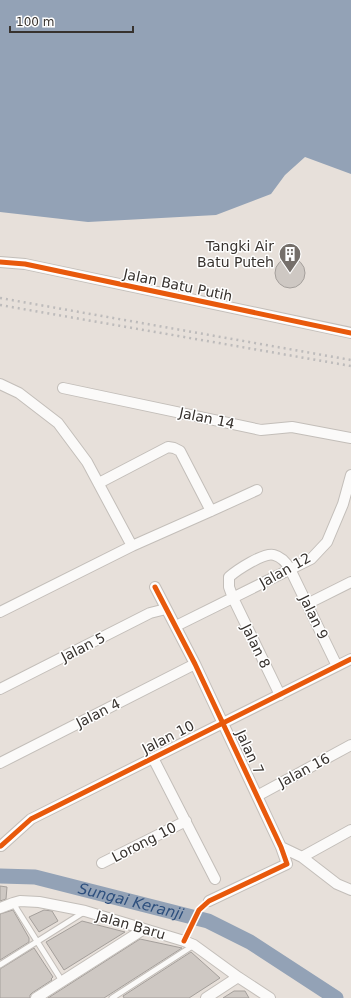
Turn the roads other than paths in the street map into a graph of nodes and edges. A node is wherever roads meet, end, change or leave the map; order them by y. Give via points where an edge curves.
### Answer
1 (0, 262) edge
2 (351, 333) edge
3 (0, 384) edge
4 (63, 388) dead end
5 (351, 438) edge
6 (351, 475) edge
7 (98, 483) junction
8 (257, 490) dead end
9 (347, 505) edge
10 (211, 511) junction
11 (132, 546) junction
12 (290, 569) junction
13 (351, 582) edge
14 (155, 587) dead end
15 (233, 598) junction
16 (307, 604) junction
17 (166, 608) junction
18 (0, 612) edge
19 (176, 626) junction
20 (351, 659) edge
21 (195, 664) junction
22 (337, 666) junction
23 (0, 688) edge
24 (280, 695) junction
25 (223, 723) junction
26 (351, 746) edge
27 (153, 758) junction
28 (0, 763) edge
29 (257, 796) junction
30 (186, 821) junction
31 (351, 830) edge
32 (1, 846) dead end
33 (281, 847) junction
34 (302, 857) junction
35 (102, 863) dead end
36 (215, 879) dead end
37 (351, 890) edge
38 (209, 901) dead end
39 (13, 903) junction
40 (0, 908) edge
41 (85, 911) junction
42 (144, 928) junction
43 (37, 942) junction
44 (194, 945) junction
45 (0, 965) edge
46 (238, 977) junction
47 (62, 982) junction
48 (119, 996) edge
49 (36, 998) edge
50 (112, 998) edge
51 (206, 998) edge
52 (270, 998) edge

1 - 2 street, Jalan Batu Putih via 25,264
3 - 7 street via 19,393 58,423 87,462
4 - 5 street, Jalan 14 via 261,430 292,426
6 - 9 street, Jalan 12
7 - 10 street via 168,447 174,448 180,451
7 - 11 street
8 - 10 street
9 - 12 street, Jalan 12 via 327,542 311,558
10 - 11 street
11 - 18 street
12 - 15 street, Jalan 12
12 - 15 street, Jalan 9 via 284,559 273,554 251,562 229,577
12 - 16 street, Jalan 9
13 - 16 street
14 - 17 street, Jalan 7
15 - 19 street, Jalan 12
15 - 24 street, Jalan 8
16 - 22 street, Jalan 9
17 - 19 street, Jalan 7
17 - 23 street, Jalan 5 via 150,613
19 - 21 street, Jalan 7
20 - 22 street, Jalan 10
21 - 25 street, Jalan 7
21 - 28 street, Jalan 4
22 - 24 street, Jalan 10
24 - 25 street, Jalan 10
25 - 27 street, Jalan 10
25 - 29 street, Jalan 7
26 - 29 street, Jalan 16
27 - 30 street, Lorong 10
27 - 32 street, Jalan 10 via 31,819
29 - 33 street, Jalan 7
30 - 35 street, Lorong 10
30 - 36 street, Lorong 10
31 - 34 street
33 - 34 street
33 - 38 street, Jalan 7 via 287,864
34 - 37 street via 336,884
39 - 40 street, Jalan Baru
39 - 41 street, Jalan Baru via 39,902
39 - 43 lane
41 - 42 street, Jalan Baru
41 - 43 lane
42 - 44 street, Jalan Baru
42 - 47 street
43 - 45 lane
43 - 47 lane
44 - 46 street, Jalan Baru
44 - 48 lane
46 - 51 street
46 - 52 street, Jalan Baru
47 - 49 street
48 - 50 lane

